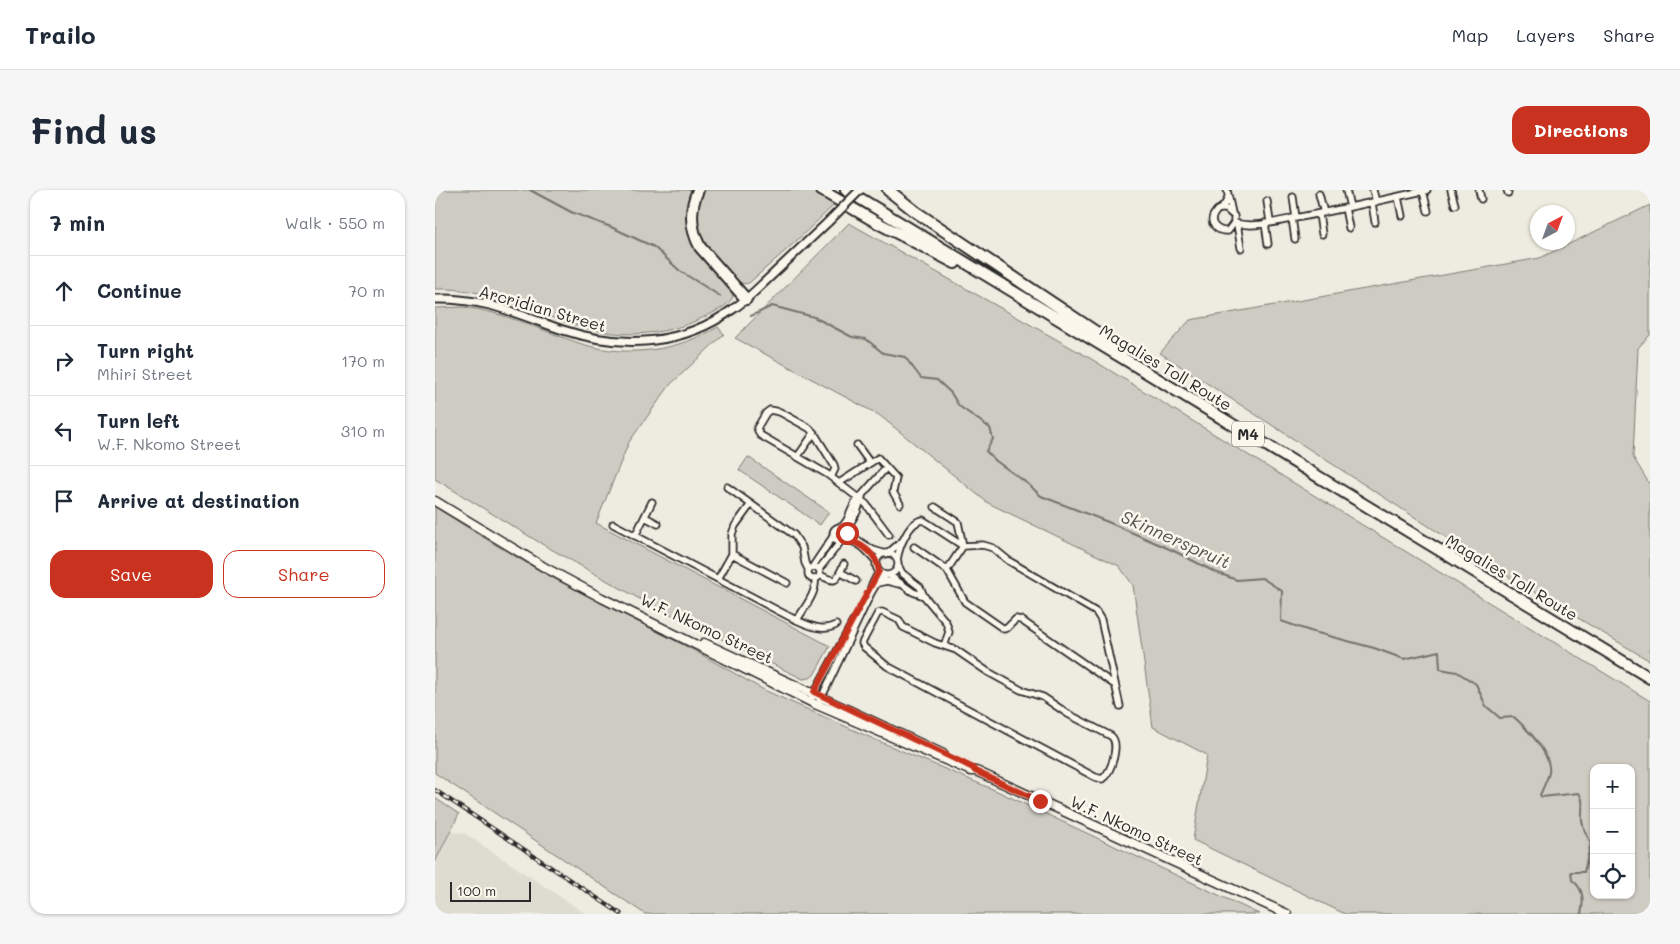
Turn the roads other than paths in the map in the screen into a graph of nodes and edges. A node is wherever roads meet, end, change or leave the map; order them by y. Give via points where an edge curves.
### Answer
1 (698, 190) edge
2 (821, 190) edge
3 (846, 190) edge
4 (858, 190) edge
5 (888, 190) edge
6 (1227, 190) edge
7 (1346, 190) edge
8 (1373, 190) edge
9 (1425, 190) edge
10 (1451, 190) edge
11 (1479, 190) edge
12 (1319, 194) dead end
13 (1400, 194) edge
14 (1228, 197) junction
15 (1293, 197) dead end
16 (1481, 198) dead end
17 (1267, 201) dead end
18 (1374, 202) junction
19 (1455, 205) dead end
20 (1221, 208) junction
21 (1348, 208) junction
22 (1428, 211) dead end
23 (1232, 213) junction
24 (1322, 213) junction
25 (1402, 216) dead end
26 (1294, 218) junction
27 (1375, 222) dead end
28 (1267, 223) junction
29 (1235, 224) junction
30 (1349, 228) dead end
31 (1322, 234) dead end
32 (1295, 239) dead end
33 (1268, 244) dead end
34 (1241, 248) dead end
35 (435, 299) edge
36 (746, 299) junction
37 (1143, 366) junction
38 (814, 433) junction
39 (857, 445) dead end
40 (798, 456) junction
41 (870, 463) junction
42 (886, 468) junction
43 (831, 477) junction
44 (839, 484) junction
45 (727, 487) dead end
46 (435, 497) edge
47 (860, 498) junction
48 (435, 501) edge
49 (652, 502) dead end
50 (751, 504) junction
51 (900, 504) dead end
52 (935, 507) dead end
53 (645, 517) junction
54 (613, 524) dead end
55 (657, 524) dead end
56 (845, 530) junction
57 (889, 534) dead end
58 (834, 535) junction
59 (635, 536) junction
60 (843, 540) junction
61 (903, 540) junction
62 (963, 546) junction
63 (914, 547) dead end
64 (824, 550) junction
65 (732, 554) junction
66 (831, 554) junction
67 (887, 554) junction
68 (877, 562) junction
69 (898, 562) junction
70 (844, 564) dead end
71 (947, 570) junction
72 (879, 571) junction
73 (815, 572) junction
74 (840, 572) junction
75 (888, 575) junction
76 (718, 579) junction
77 (855, 581) dead end
78 (787, 583) dead end
79 (878, 583) junction
80 (905, 587) junction
81 (924, 596) junction
82 (797, 620) junction
83 (836, 625) dead end
84 (943, 646) junction
85 (1650, 672) edge
86 (1650, 678) edge
87 (1115, 684) junction
88 (817, 694) junction
89 (809, 701) junction
90 (817, 705) junction
91 (1120, 706) dead end
92 (975, 771) junction
93 (1287, 914) edge

1 - 36 highway via 691,213 695,238
2 - 37 highway
3 - 37 highway, Magalies Toll Route / M4
4 - 36 street, Arcridian Street, bridge
4 - 37 highway, Magalies Toll Route / M4
5 - 37 highway
6 - 14 street
7 - 21 street
8 - 18 street
9 - 13 street
9 - 22 street
10 - 19 street
11 - 16 street
12 - 24 street
13 - 18 street
13 - 25 street
14 - 20 street
14 - 23 street
15 - 26 street
17 - 28 street
18 - 21 street
18 - 27 street
20 - 23 street
20 - 29 street via 1212,218 1216,229 1228,231
21 - 24 street
21 - 30 street
23 - 29 street
24 - 26 street
24 - 31 street
26 - 28 street
26 - 32 street
28 - 29 street
28 - 33 street
29 - 34 street
35 - 36 street, Arcridian Street via 479,301 586,336 637,342 662,340 708,325
37 - 85 highway, Magalies Toll Route / M4
37 - 86 highway, Magalies Toll Route / M4
38 - 40 street
38 - 40 street via 780,412 770,410 766,413 757,428 760,435
38 - 43 street via 834,464
39 - 41 street
40 - 43 street
41 - 42 street via 878,458
41 - 44 street
42 - 47 street
42 - 51 street via 896,478 893,490
43 - 44 street
44 - 47 street
45 - 50 street
46 - 88 main road, W.F. Nkomo Street via 572,579
47 - 56 street
47 - 57 street
48 - 89 main road, W.F. Nkomo Street via 574,584
49 - 53 street
50 - 65 street via 733,530
50 - 73 street via 794,535 802,547 805,563
52 - 62 street via 958,522
53 - 55 street
53 - 59 street
54 - 59 street
56 - 58 street via 836,529
56 - 60 street
56 - 67 street via 873,550
58 - 60 street via 836,539
58 - 64 street
59 - 76 street
60 - 66 street
60 - 68 street via 856,542
61 - 62 street via 915,523 923,520
61 - 67 street
61 - 69 street
62 - 71 street
62 - 87 street via 993,548 1096,612 1101,620
63 - 71 street
64 - 66 street
64 - 73 street
65 - 76 street
65 - 78 street
66 - 73 street
67 - 68 street
67 - 69 street via 893,555
68 - 72 street
69 - 75 street via 894,573
69 - 81 street via 901,573 920,588
70 - 74 street
71 - 87 street via 965,602 1004,629 1016,619 1021,620
72 - 75 street
72 - 88 street
73 - 74 street via 831,580
73 - 82 street via 816,585
74 - 77 street
75 - 79 street via 881,577
75 - 80 street
76 - 82 street
79 - 80 street via 893,581
79 - 88 street
80 - 81 street
81 - 84 street via 949,626
82 - 83 street via 818,628
84 - 84 street via 1114,738 1116,745 1106,777 1095,777 891,669 862,643 878,613 883,612 899,620 903,627
87 - 91 street
88 - 89 street
88 - 90 street
88 - 92 main road, W.F. Nkomo Street
89 - 90 main road, W.F. Nkomo Street
90 - 92 main road, W.F. Nkomo Street
92 - 93 main road, W.F. Nkomo Street

